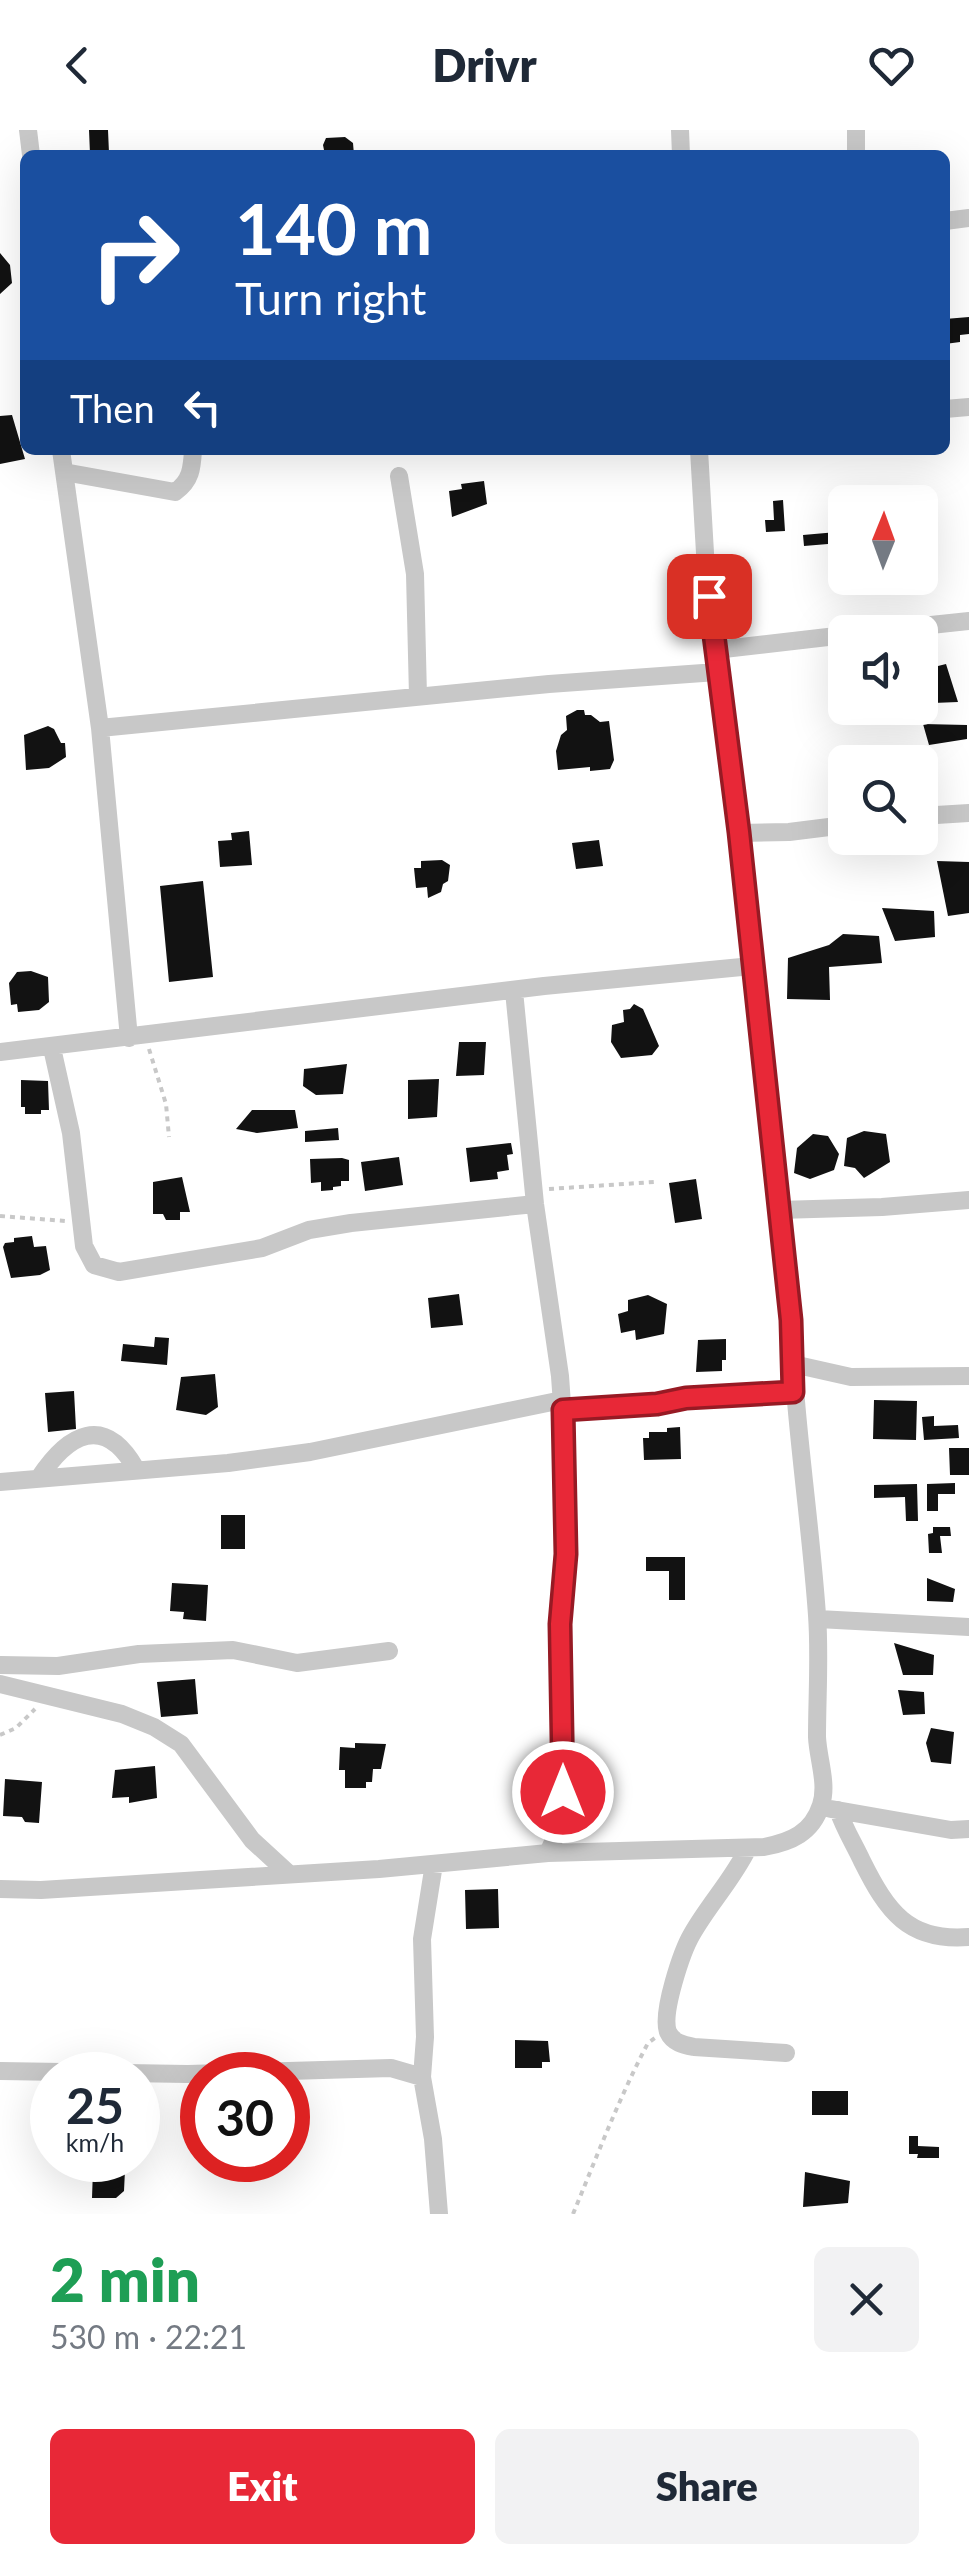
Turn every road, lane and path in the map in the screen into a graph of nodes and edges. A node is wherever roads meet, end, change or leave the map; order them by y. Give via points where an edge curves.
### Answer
1 (62, 455) edge
2 (192, 455) edge
3 (699, 455) edge
4 (64, 472) junction
5 (399, 476) dead end
6 (969, 621) edge
7 (938, 624) edge
8 (828, 637) edge
9 (715, 650) junction
10 (718, 672) junction
11 (418, 696) junction
12 (100, 728) junction
13 (969, 813) edge
14 (938, 815) edge
15 (828, 827) edge
16 (739, 832) junction
17 (752, 966) junction
18 (514, 991) junction
19 (137, 1037) junction
20 (52, 1048) junction
21 (0, 1052) edge
22 (169, 1137) dead end
23 (654, 1182) dead end
24 (534, 1197) junction
25 (969, 1200) edge
26 (779, 1210) junction
27 (0, 1216) edge
28 (81, 1222) junction
29 (792, 1364) junction
30 (969, 1376) edge
31 (793, 1392) junction
32 (563, 1405) junction
33 (136, 1469) junction
34 (39, 1478) junction
35 (0, 1482) edge
36 (818, 1618) junction
37 (969, 1627) edge
38 (389, 1651) dead end
39 (0, 1665) edge
40 (0, 1684) edge
41 (44, 1695) junction
42 (0, 1736) edge
43 (829, 1809) junction
44 (969, 1830) edge
45 (748, 1848) junction
46 (548, 1853) junction
47 (434, 1864) junction
48 (289, 1874) junction
49 (0, 1889) edge
50 (969, 1936) edge
51 (670, 2036) junction
52 (786, 2053) dead end
53 (0, 2071) edge
54 (422, 2077) junction
55 (440, 2214) edge
56 (573, 2214) edge

1 - 4 street
2 - 4 street via 188,481 176,492
3 - 9 street
4 - 12 street
5 - 11 street via 415,574
6 - 7 street
8 - 9 street
9 - 10 street
10 - 11 street
10 - 16 street
11 - 12 street
12 - 19 street
13 - 14 street
15 - 16 street
16 - 17 street
17 - 18 street
17 - 26 street
18 - 19 street
18 - 24 street
19 - 20 street
19 - 22 path via 166,1104
20 - 21 street
20 - 28 street
23 - 24 path
24 - 28 street via 309,1230 262,1248 119,1272 94,1265
24 - 32 street
25 - 26 street
26 - 29 street
27 - 28 path
29 - 30 street via 851,1377
29 - 31 street
31 - 32 street
31 - 36 street
32 - 33 street via 310,1452
32 - 46 street via 562,1822
33 - 34 street
33 - 34 street via 116,1443 86,1435 68,1441
34 - 35 street
36 - 37 street
36 - 43 street via 818,1743
38 - 39 street via 298,1663 233,1650
40 - 41 street
41 - 42 path via 16,1728
41 - 48 street via 122,1714 182,1744 252,1840
43 - 44 street
43 - 45 street via 788,1843
43 - 50 street via 895,1915 936,1937
45 - 46 street
45 - 51 street via 686,1944 671,1994
46 - 47 street
47 - 48 street
47 - 54 street via 422,1939
48 - 49 street
51 - 52 street via 720,2051
51 - 56 path via 648,2043
53 - 54 street via 391,2068
54 - 55 street

